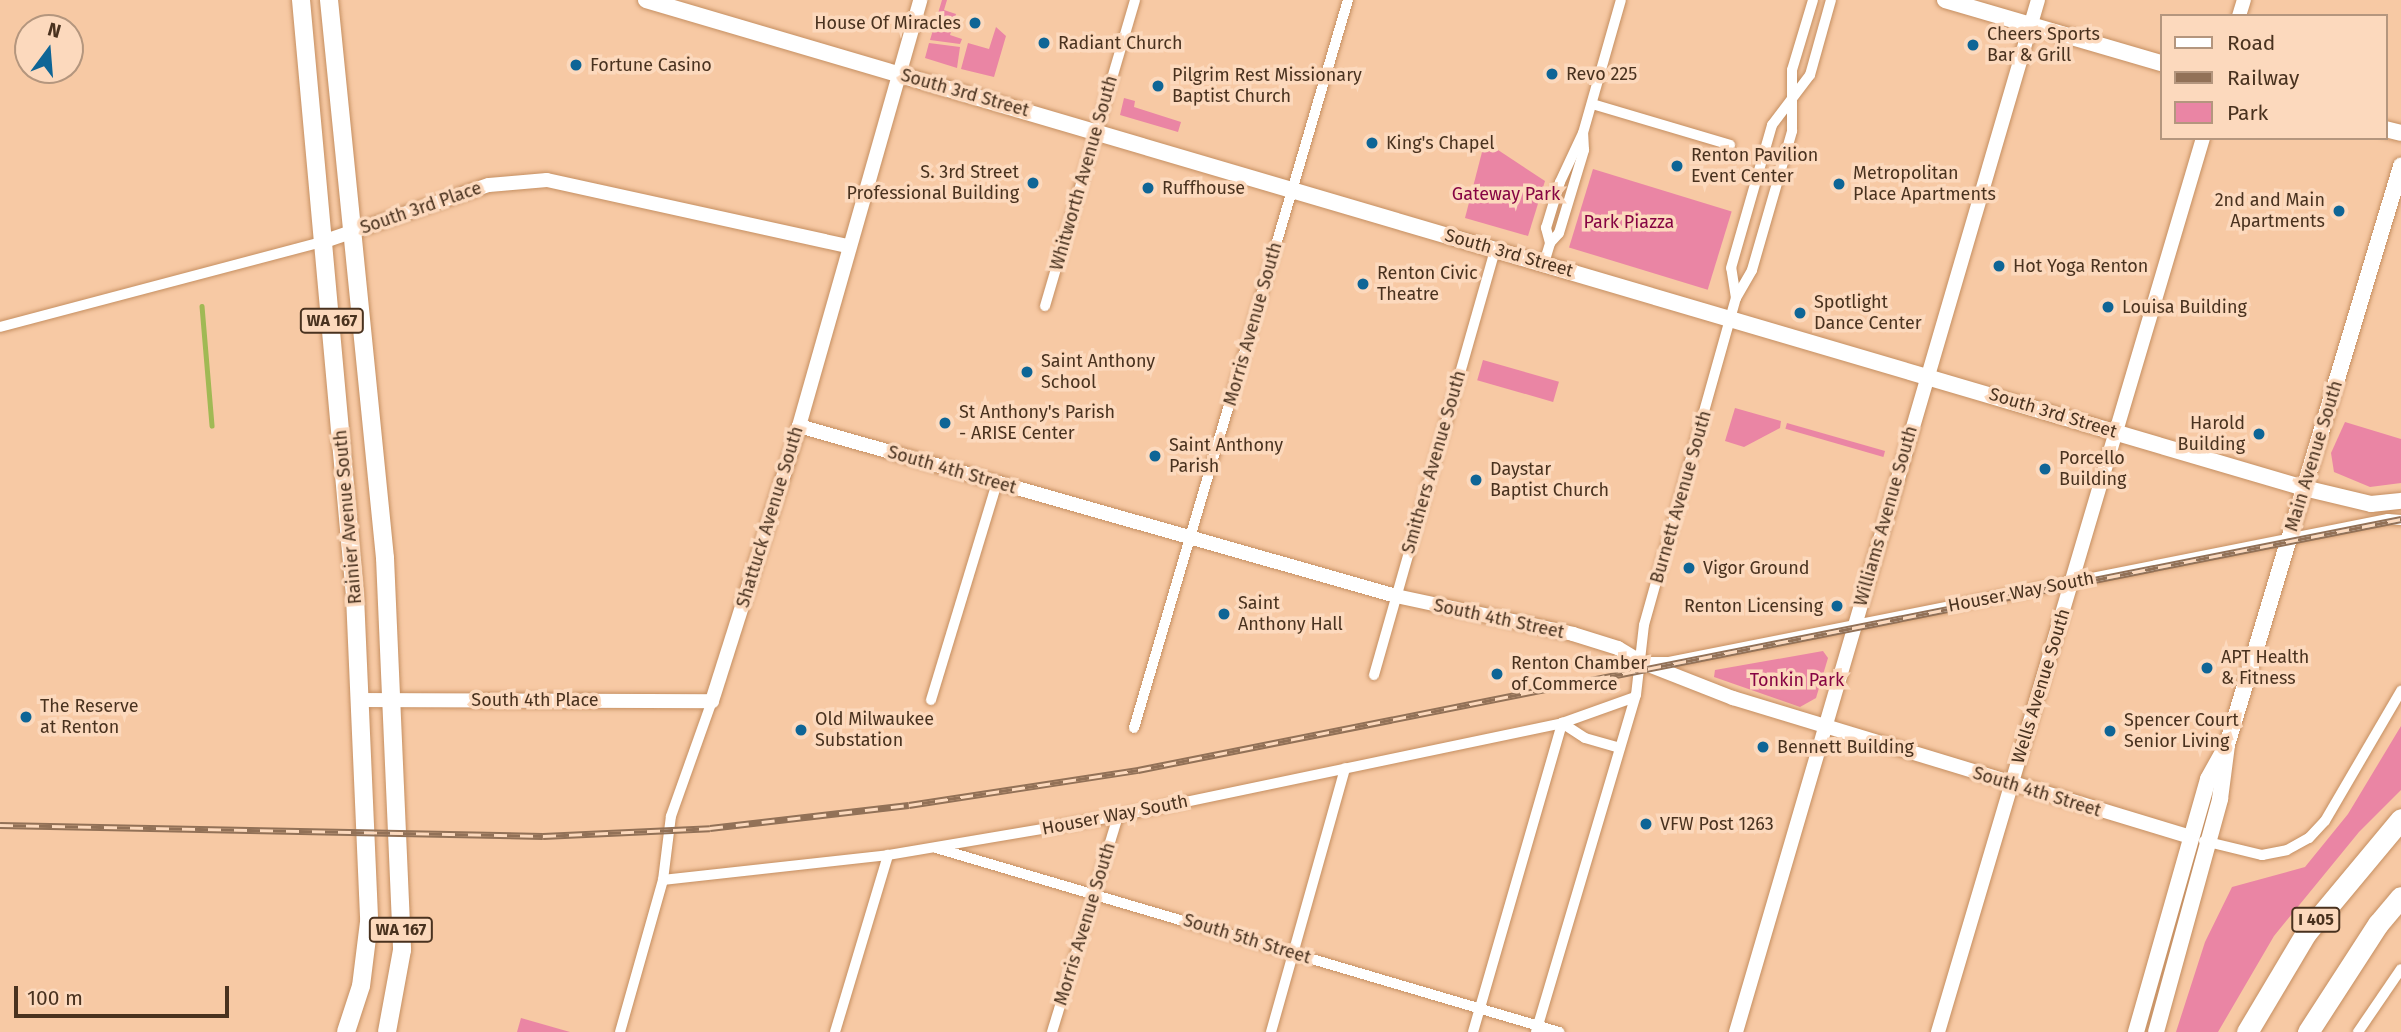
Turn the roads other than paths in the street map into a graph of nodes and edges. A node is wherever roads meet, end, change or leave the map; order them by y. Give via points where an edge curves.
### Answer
1 (301, 0) edge
2 (329, 0) edge
3 (646, 0) edge
4 (920, 0) edge
5 (1135, 0) edge
6 (1348, 0) edge
7 (1621, 0) edge
8 (1813, 0) edge
9 (1831, 0) edge
10 (1945, 0) edge
11 (2038, 0) edge
12 (2031, 25) junction
13 (2160, 63) edge
14 (898, 74) junction
15 (1792, 100) junction
16 (1592, 104) junction
17 (1097, 132) junction
18 (2202, 140) edge
19 (1730, 145) dead end
20 (2401, 166) edge
21 (1292, 189) junction
22 (355, 232) junction
23 (325, 241) junction
24 (848, 246) junction
25 (1495, 249) junction
26 (1544, 263) junction
27 (1736, 298) junction
28 (1045, 306) dead end
29 (1731, 319) junction
30 (0, 327) edge
31 (1927, 376) junction
32 (808, 392) junction
33 (799, 426) junction
34 (820, 432) junction
35 (2115, 432) junction
36 (997, 483) junction
37 (2304, 488) junction
38 (2401, 501) edge
39 (2401, 520) edge
40 (1191, 536) junction
41 (2289, 540) junction
42 (2071, 582) junction
43 (1396, 596) junction
44 (1853, 625) junction
45 (1641, 662) junction
46 (1374, 674) dead end
47 (2401, 691) edge
48 (1634, 697) junction
49 (359, 700) junction
50 (712, 701) junction
51 (931, 701) dead end
52 (391, 702) junction
53 (1562, 723) junction
54 (1826, 726) junction
55 (1134, 728) dead end
56 (2227, 746) junction
57 (1620, 748) junction
58 (1345, 768) junction
59 (2011, 785) junction
60 (1118, 816) junction
61 (2401, 819) edge
62 (2191, 837) junction
63 (2208, 842) junction
64 (934, 847) junction
65 (888, 855) junction
66 (663, 880) junction
67 (1094, 894) junction
68 (2401, 897) edge
69 (1294, 953) junction
70 (2401, 969) edge
71 (1479, 1008) junction
72 (1537, 1029) edge
73 (346, 1032) edge
74 (387, 1032) edge
75 (620, 1032) edge
76 (835, 1032) edge
77 (1052, 1032) edge
78 (1271, 1032) edge
79 (1473, 1032) edge
80 (1559, 1032) edge
81 (1736, 1032) edge
82 (1938, 1032) edge
83 (2136, 1032) edge
84 (2157, 1032) edge
85 (2247, 1032) edge
86 (2308, 1032) edge
87 (2358, 1032) edge

1 - 23 main road, Rainier Avenue South / WA 167
2 - 22 main road, Rainier Avenue South / WA 167
3 - 14 main road, South 3rd Street
4 - 14 street, Shattuck Avenue South
5 - 17 street, Whitworth Avenue South
6 - 21 street, Morris Avenue South
7 - 16 street
8 - 15 street, Burnett Avenue South via 1792,70
9 - 15 street, Burnett Avenue South via 1810,75
10 - 12 main road
11 - 12 street, Williams Avenue South
12 - 13 main road
12 - 31 street, Williams Avenue South
14 - 17 main road, South 3rd Street
14 - 24 street, Shattuck Avenue South
15 - 27 street, Burnett Avenue South via 1792,131 1752,270
15 - 27 street, Burnett Avenue South via 1772,125 1731,268
16 - 19 street
16 - 26 street via 1546,228 1550,243
17 - 21 main road, South 3rd Street
17 - 28 street, Whitworth Avenue South
18 - 35 street, Wells Avenue South
20 - 37 main road, Main Avenue South
21 - 25 main road, South 3rd Street
21 - 40 street, Morris Avenue South
22 - 23 street, South 3rd Place
22 - 24 street, South 3rd Place via 489,185 547,180
22 - 52 main road, Rainier Avenue South / WA 167 via 380,493
23 - 30 street, South 3rd Place
23 - 49 main road, Rainier Avenue South / WA 167 via 355,596
24 - 32 street, Shattuck Avenue South
25 - 26 main road, South 3rd Street
25 - 43 street, Smithers Avenue South
26 - 29 main road, South 3rd Street
27 - 29 street, Burnett Avenue South
29 - 31 main road, South 3rd Street
29 - 45 street, Burnett Avenue South via 1644,625
31 - 35 main road, South 3rd Street
31 - 44 street, Williams Avenue South
32 - 33 street, Shattuck Avenue South
32 - 34 street
33 - 34 street, South 4th Street
33 - 50 street, Shattuck Avenue South
34 - 36 street, South 4th Street
35 - 37 main road, South 3rd Street
35 - 42 street, Wells Avenue South
36 - 40 street, South 4th Street
36 - 51 street
37 - 38 main road, South 3rd Street via 2371,504
37 - 41 main road, Main Avenue South
39 - 41 street, Houser Way South
40 - 43 street, South 4th Street
40 - 55 street, Morris Avenue South
41 - 42 street, Houser Way South
41 - 56 main road, Main Avenue South
42 - 44 street, Houser Way South
42 - 59 street, Wells Avenue South
43 - 45 street, South 4th Street via 1573,634 1618,648
43 - 46 street, Smithers Avenue South
44 - 45 street, Houser Way South via 1669,662
44 - 54 street, Williams Avenue South
45 - 48 street, Burnett Avenue South
45 - 54 street, South 4th Street via 1733,698
47 - 63 street via 2325,821 2309,838 2287,850 2262,855
48 - 53 street
48 - 57 street, Burnett Avenue South
49 - 52 street, South 4th Place
49 - 73 main road, Rainier Avenue South / WA 167 via 369,922 361,986
50 - 52 street, South 4th Place
50 - 66 street, Shattuck Avenue South via 671,816
52 - 74 main road, Rainier Avenue South / WA 167 via 402,950
53 - 57 street via 1585,738
53 - 58 street, Houser Way South
53 - 71 street
54 - 59 street, South 4th Street
54 - 81 street, Williams Avenue South
56 - 62 main road, Main Avenue South via 2208,779
56 - 63 main road, Main Avenue South via 2227,769
57 - 72 street, Burnett Avenue South
58 - 60 street, Houser Way South
58 - 69 street
59 - 62 street, South 4th Street
59 - 82 street, Wells Avenue South
60 - 64 street, Houser Way South
60 - 67 street, Morris Avenue South
61 - 85 highway, I 405 via 2306,933
62 - 63 street
62 - 83 main road, Main Avenue South
63 - 84 main road, Main Avenue South
64 - 65 street, Houser Way South
64 - 67 street, South 5th Street
65 - 66 street, Houser Way South
65 - 76 street
66 - 75 street, Shattuck Avenue South
67 - 69 street, South 5th Street
67 - 77 street, Morris Avenue South
68 - 86 highway, I 405 via 2378,924
69 - 71 street, South 5th Street
69 - 78 street
70 - 87 street
71 - 72 street, South 5th Street
71 - 79 street
72 - 80 street, South 5th Street

